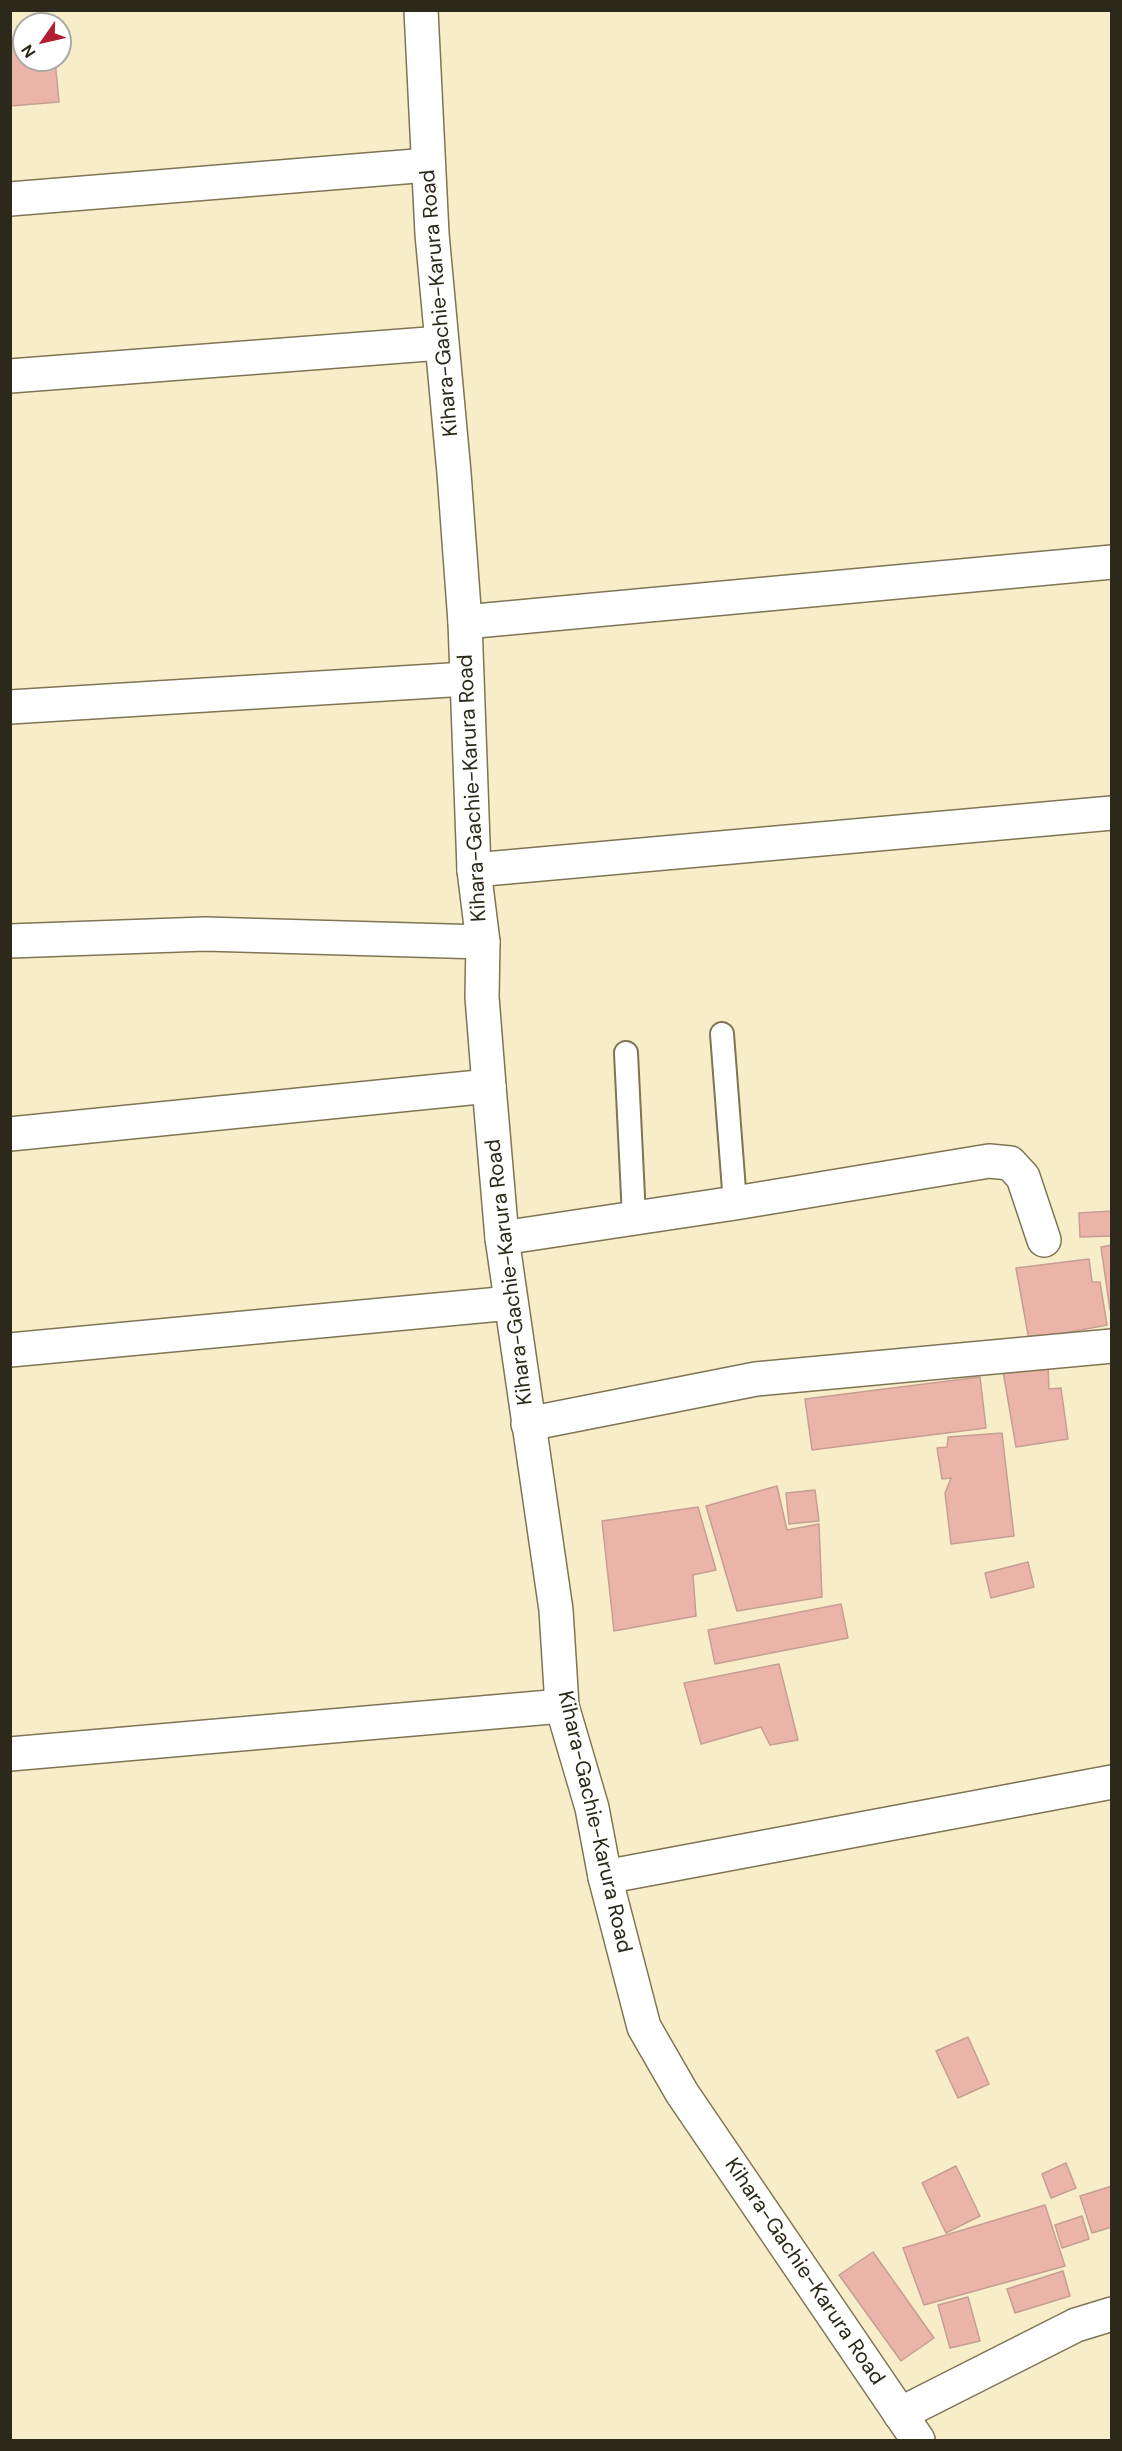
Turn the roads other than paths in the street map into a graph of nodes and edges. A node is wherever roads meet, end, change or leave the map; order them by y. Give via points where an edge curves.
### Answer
1 (421, 10) edge
2 (428, 165) junction
3 (10, 199) edge
4 (441, 343) junction
5 (10, 376) edge
6 (1112, 562) edge
7 (465, 622) junction
8 (466, 679) junction
9 (10, 707) edge
10 (1112, 813) edge
11 (474, 870) junction
12 (10, 941) edge
13 (483, 942) junction
14 (722, 1034) dead end
15 (626, 1053) dead end
16 (489, 1086) junction
17 (10, 1134) edge
18 (735, 1203) junction
19 (634, 1217) junction
20 (502, 1238) junction
21 (1044, 1240) dead end
22 (511, 1303) junction
23 (1112, 1346) edge
24 (10, 1350) edge
25 (528, 1424) junction
26 (562, 1706) junction
27 (10, 1754) edge
28 (1112, 1782) edge
29 (605, 1877) junction
30 (1112, 2314) edge
31 (900, 2414) junction
32 (918, 2440) edge

1 - 2 street, Kihara-Gachie-Karura Road
2 - 3 street
2 - 4 street, Kihara-Gachie-Karura Road
4 - 5 street
4 - 7 street, Kihara-Gachie-Karura Road
6 - 7 street
7 - 8 street, Kihara-Gachie-Karura Road
8 - 9 street
8 - 11 street, Kihara-Gachie-Karura Road
10 - 11 street
11 - 13 street, Kihara-Gachie-Karura Road
12 - 13 street via 205,934
13 - 16 street, Kihara-Gachie-Karura Road via 482,997
14 - 18 lane
15 - 19 lane
16 - 17 street
16 - 20 street, Kihara-Gachie-Karura Road
18 - 19 street
18 - 21 street via 989,1161 1010,1163 1023,1177
19 - 20 street
20 - 22 street, Kihara-Gachie-Karura Road
22 - 24 street
22 - 25 street, Kihara-Gachie-Karura Road
23 - 25 street via 756,1379
25 - 26 street, Kihara-Gachie-Karura Road via 556,1610
26 - 27 street
26 - 29 street, Kihara-Gachie-Karura Road via 592,1808
28 - 29 street
29 - 31 street, Kihara-Gachie-Karura Road via 644,2027 682,2093
30 - 31 street via 1077,2325
31 - 32 street, Kihara-Gachie-Karura Road

